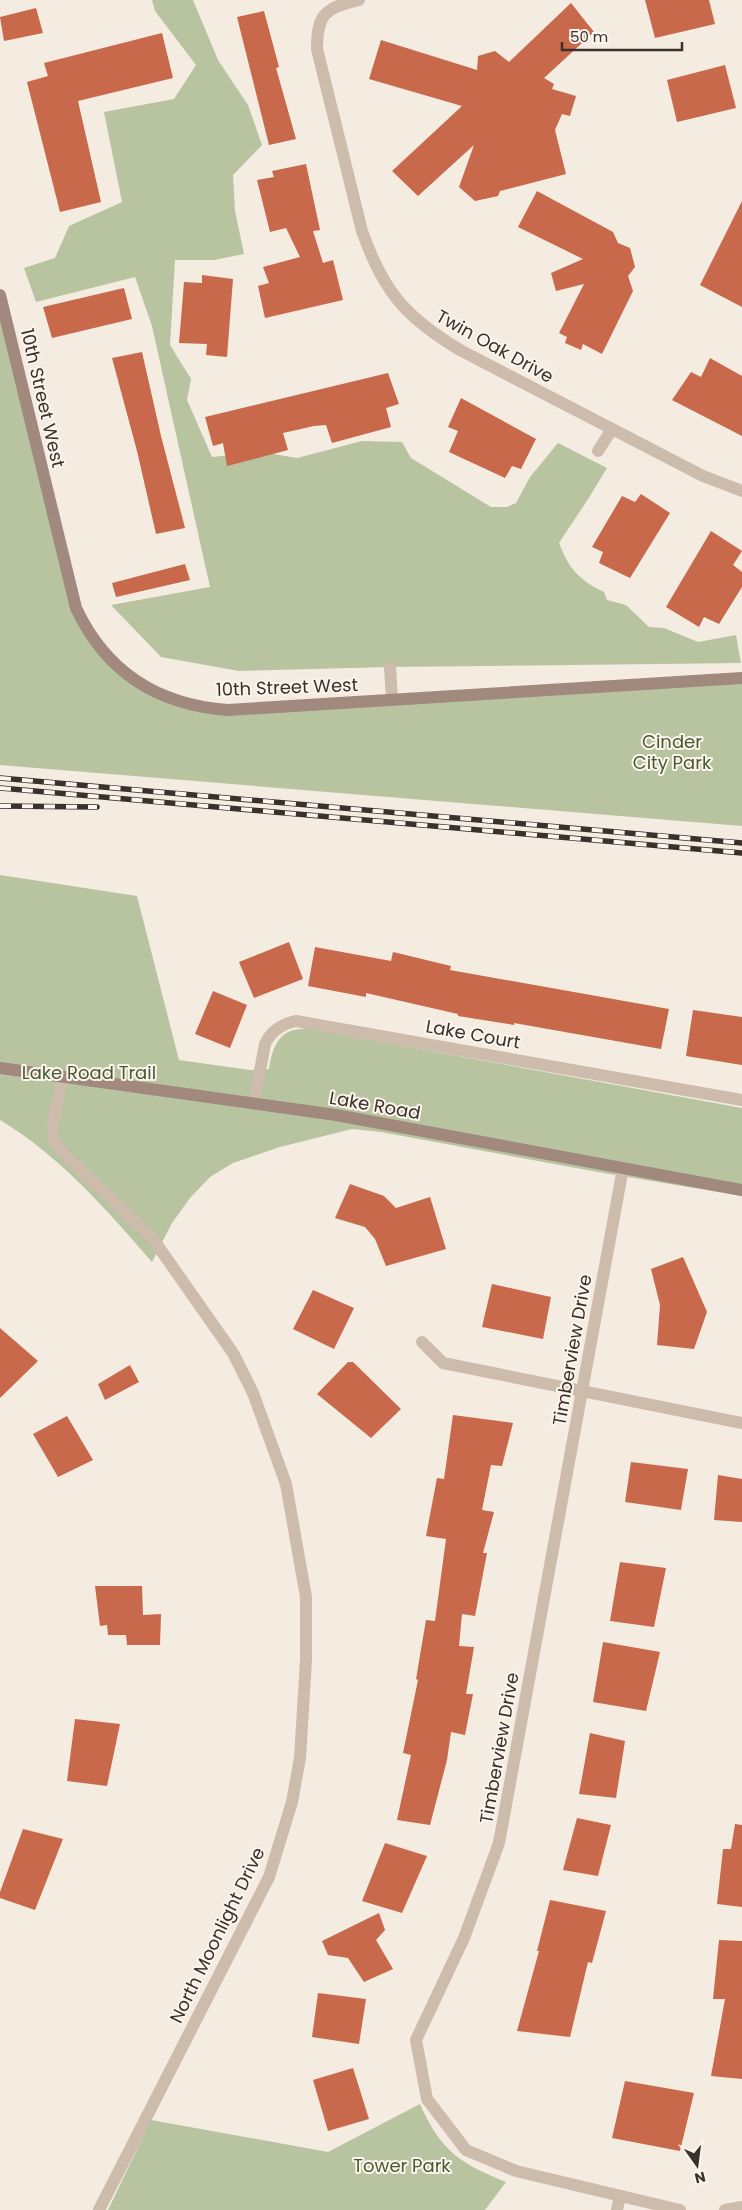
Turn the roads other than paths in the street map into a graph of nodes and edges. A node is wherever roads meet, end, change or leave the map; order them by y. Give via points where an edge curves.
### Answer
1 (358, 0) edge
2 (0, 295) edge
3 (612, 429) junction
4 (598, 451) dead end
5 (742, 491) edge
6 (390, 667) dead end
7 (742, 678) edge
8 (392, 700) junction
9 (0, 1068) edge
10 (63, 1077) junction
11 (742, 1100) edge
12 (254, 1103) junction
13 (623, 1168) junction
14 (742, 1190) edge
15 (422, 1342) dead end
16 (582, 1391) junction
17 (742, 1423) edge
18 (620, 2196) junction
19 (742, 2207) edge
20 (99, 2210) edge
21 (617, 2210) edge
22 (680, 2210) edge
23 (725, 2210) edge

1 - 3 street, Twin Oak Drive via 333,8 321,17 317,48 362,231 374,263 395,298 436,336
2 - 8 street, 10th Street West via 72,595 83,623 114,665 162,695 211,709
3 - 4 street
3 - 5 street, Twin Oak Drive via 703,476
6 - 8 street
7 - 8 street, 10th Street West
9 - 10 street, Lake Road
10 - 12 street, Lake Road
10 - 20 street, North Moonlight Drive via 53,1127 56,1144 153,1238 233,1352 253,1393 286,1484 306,1597 306,1668 300,1758 292,1802 269,1877
11 - 12 street, Lake Court via 296,1021 281,1026 268,1038
12 - 13 street, Lake Road via 417,1129
13 - 14 street, Lake Road
13 - 16 street, Timberview Drive
15 - 16 street via 443,1363
16 - 17 street
16 - 18 street, Timberview Drive via 499,1843 464,1938 416,2040 427,2099 466,2150 516,2171
18 - 21 street
18 - 22 street, Timberview Drive
19 - 23 street

